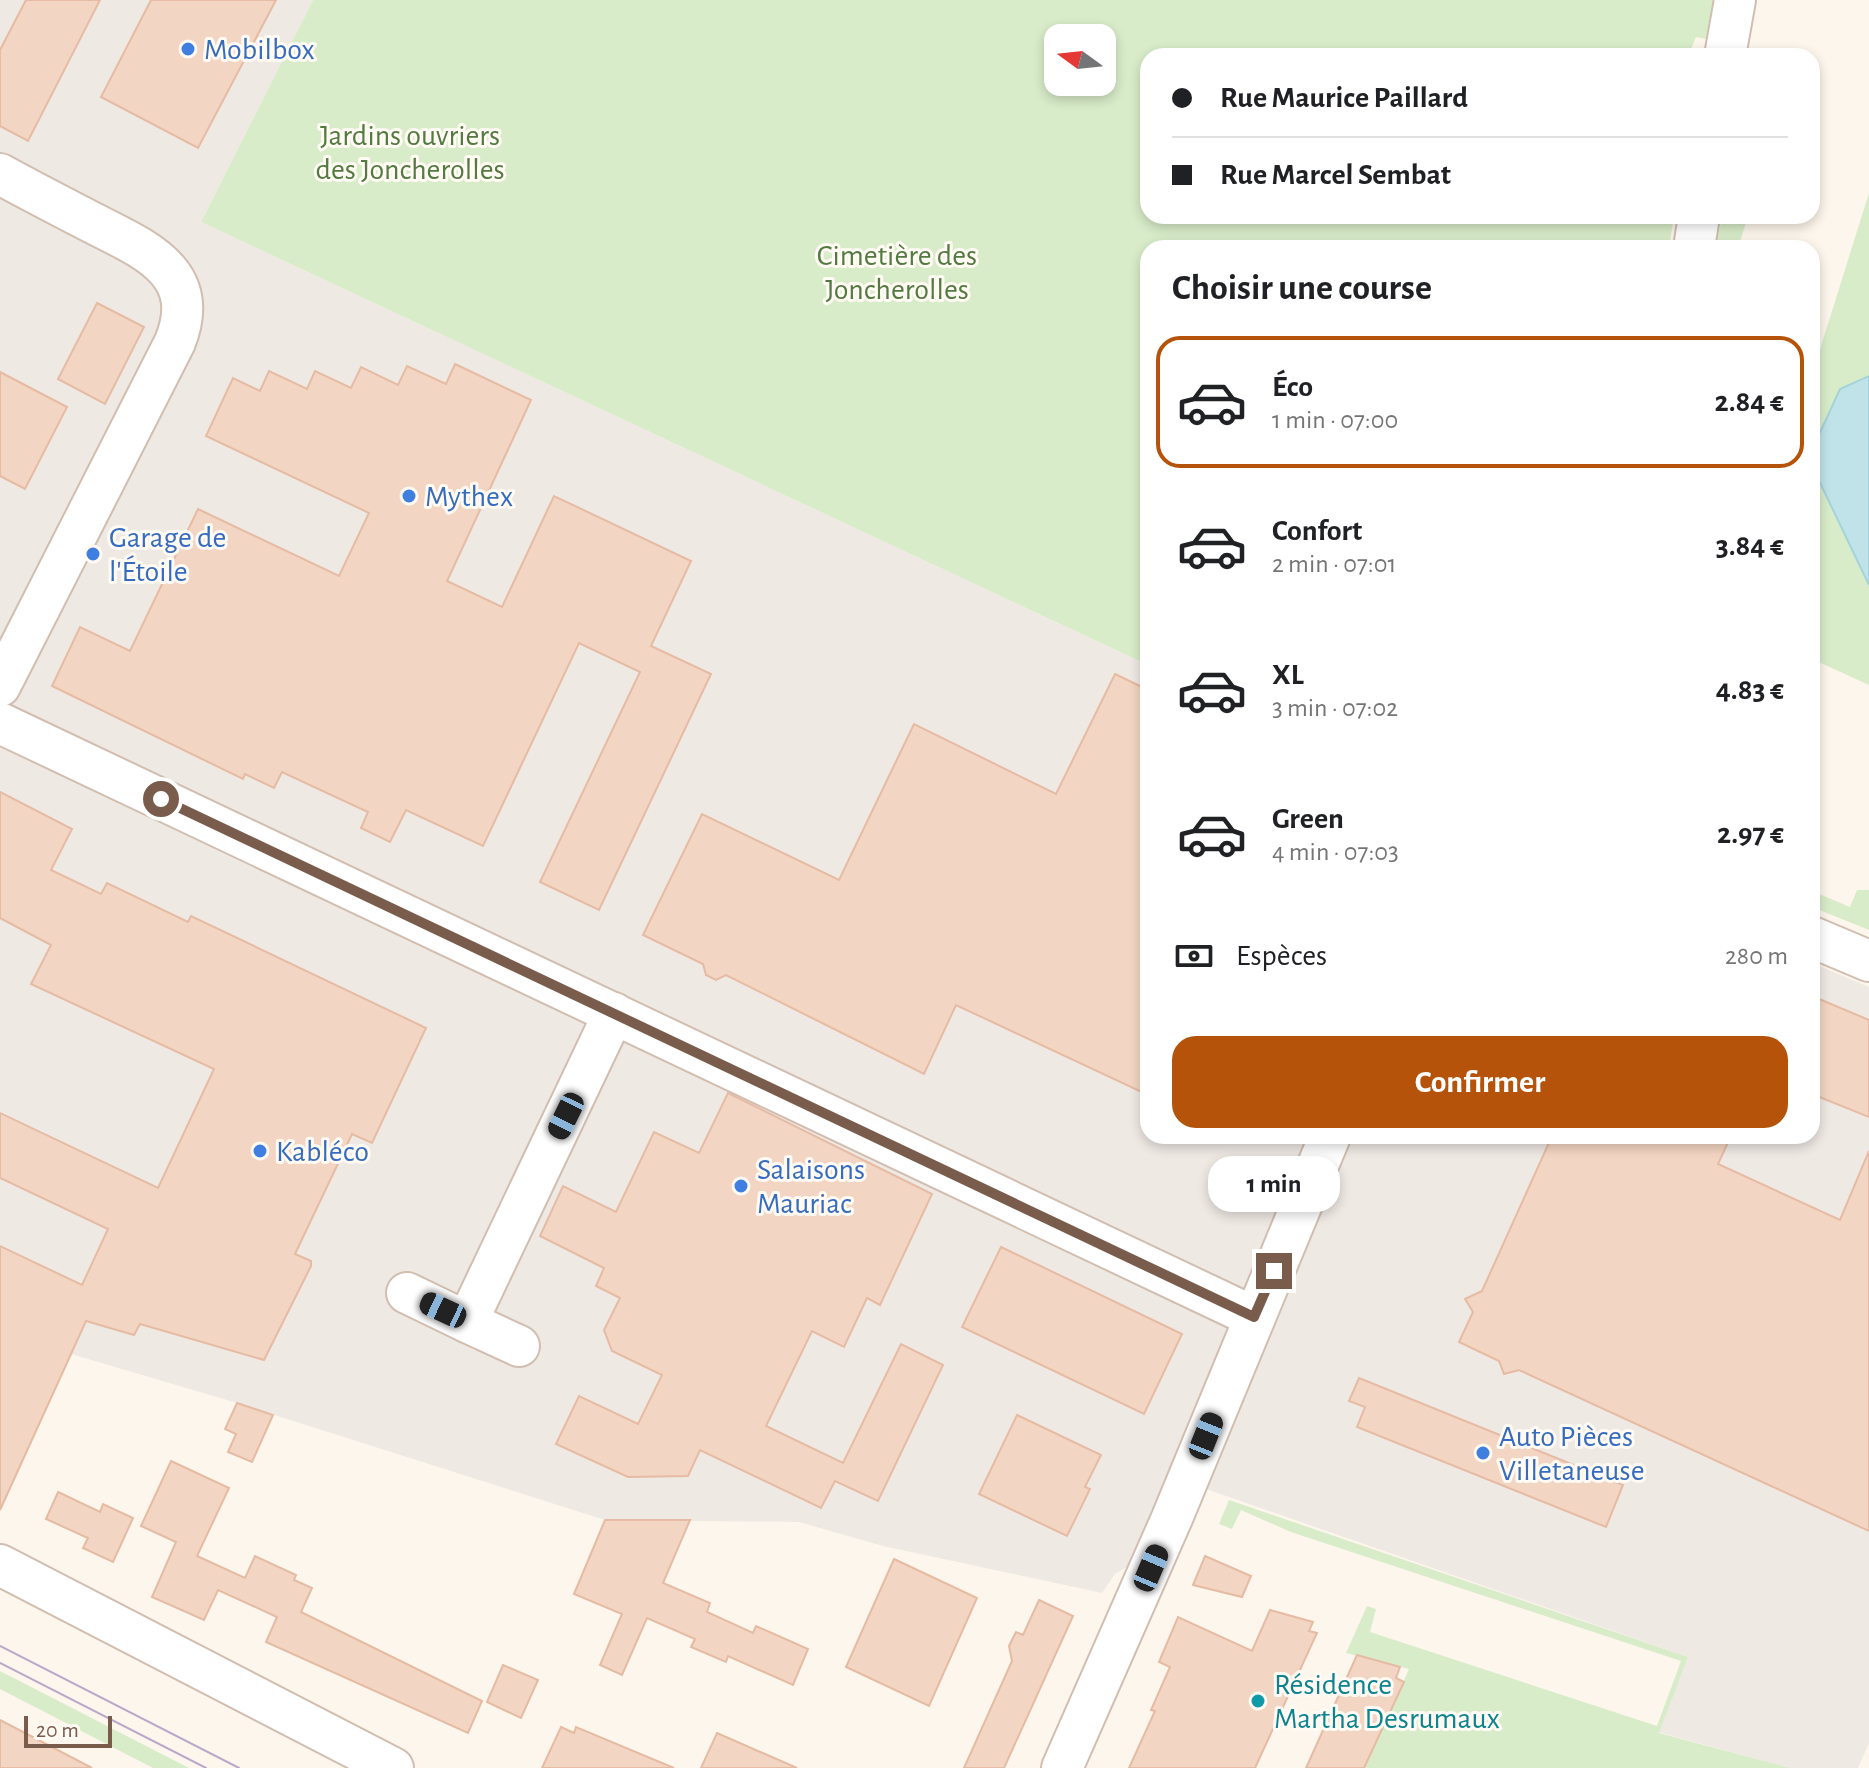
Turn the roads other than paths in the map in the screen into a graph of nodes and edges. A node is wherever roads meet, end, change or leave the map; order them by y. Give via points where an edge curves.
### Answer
1 (1735, 0) edge
2 (1726, 48) edge
3 (0, 174) edge
4 (0, 686) edge
5 (0, 723) edge
6 (1820, 940) edge
7 (1869, 961) edge
8 (614, 1013) junction
9 (1327, 1144) edge
10 (407, 1293) dead end
11 (1254, 1317) junction
12 (467, 1322) junction
13 (519, 1346) dead end
14 (0, 1565) edge
15 (0, 1596) edge
16 (334, 1768) edge
17 (393, 1768) edge
18 (1062, 1768) edge

1 - 2 street
3 - 4 street via 157,257 176,283 182,308 175,342
5 - 8 street
6 - 7 street
8 - 11 street
8 - 12 street
9 - 11 street
10 - 12 street
11 - 18 street
12 - 13 street
14 - 17 street
15 - 16 street

